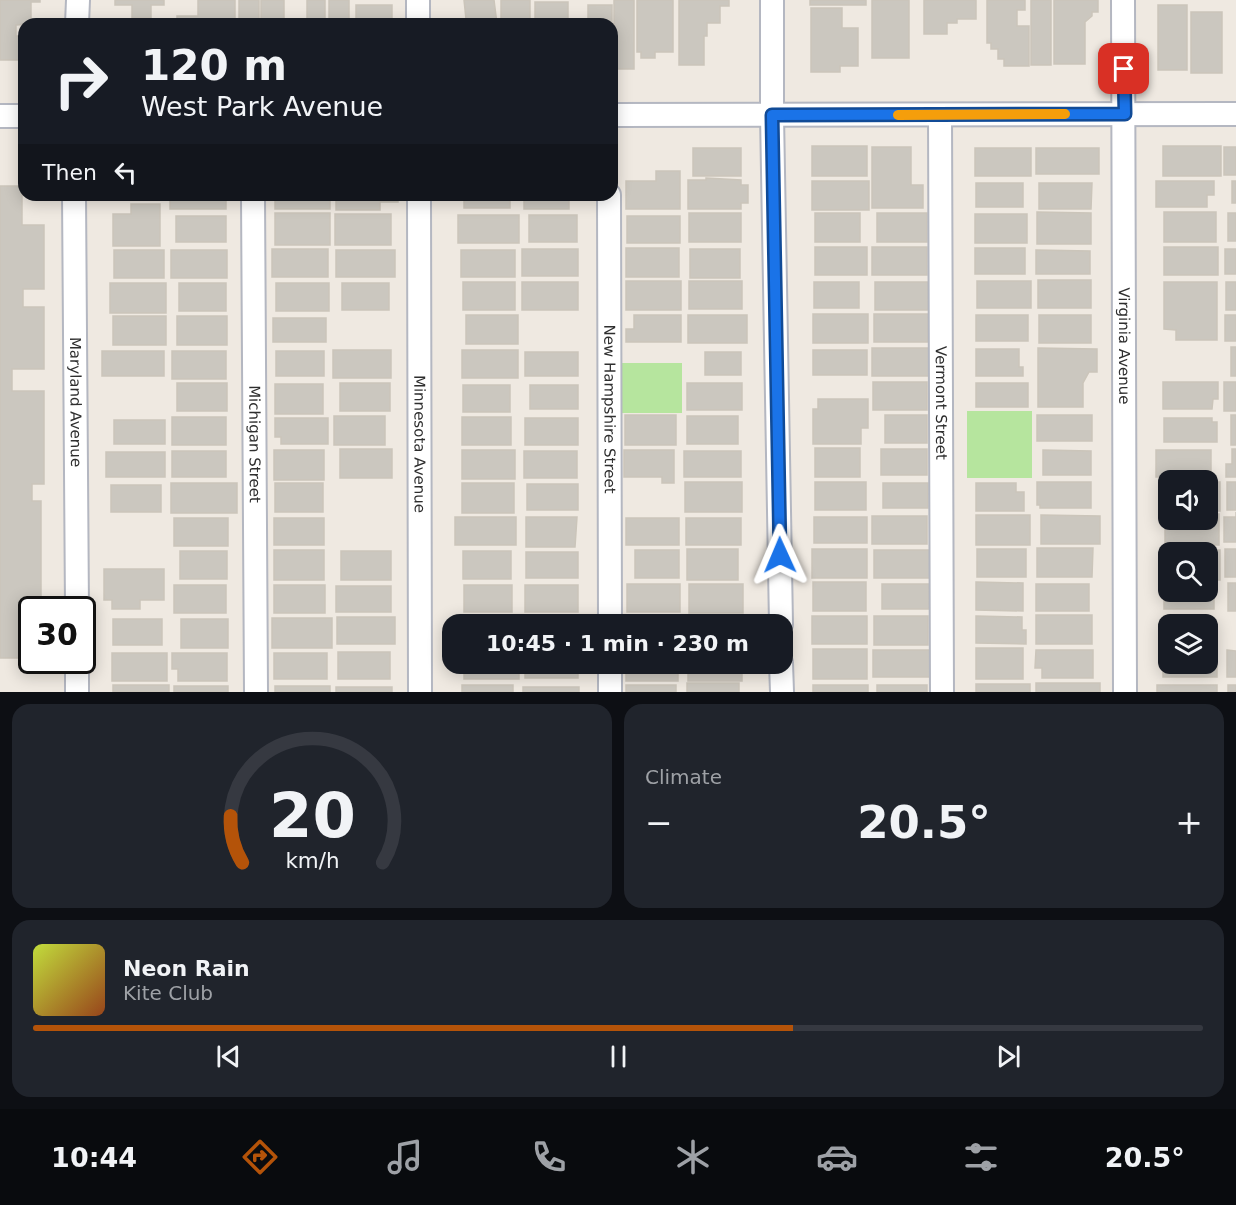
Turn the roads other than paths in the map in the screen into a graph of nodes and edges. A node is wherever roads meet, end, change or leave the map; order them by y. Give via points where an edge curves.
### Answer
1 (78, 0) edge
2 (418, 0) edge
3 (772, 0) edge
4 (1123, 0) edge
5 (77, 18) edge
6 (418, 18) edge
7 (1125, 114) junction
8 (1236, 114) edge
9 (618, 115) edge
10 (772, 115) junction
11 (940, 115) junction
12 (0, 116) edge
13 (18, 116) edge
14 (74, 201) edge
15 (254, 201) edge
16 (419, 201) edge
17 (609, 201) edge
18 (77, 596) edge
19 (610, 614) edge
20 (781, 614) edge
21 (77, 674) edge
22 (610, 674) edge
23 (782, 674) edge
24 (77, 692) edge
25 (255, 692) edge
26 (420, 692) edge
27 (610, 692) edge
28 (782, 692) edge
29 (942, 692) edge
30 (1125, 692) edge

1 - 5 street
2 - 6 street
3 - 10 street
4 - 7 street, Virginia Avenue
7 - 8 street
7 - 11 street
7 - 30 street, Virginia Avenue
9 - 10 street
10 - 11 street
10 - 20 street
11 - 29 street, Vermont Street
12 - 13 street
14 - 18 street, Maryland Avenue
15 - 25 street, Michigan Street
16 - 26 street, Minnesota Avenue
17 - 19 street, New Hampshire Street
21 - 24 street
22 - 27 street
23 - 28 street

